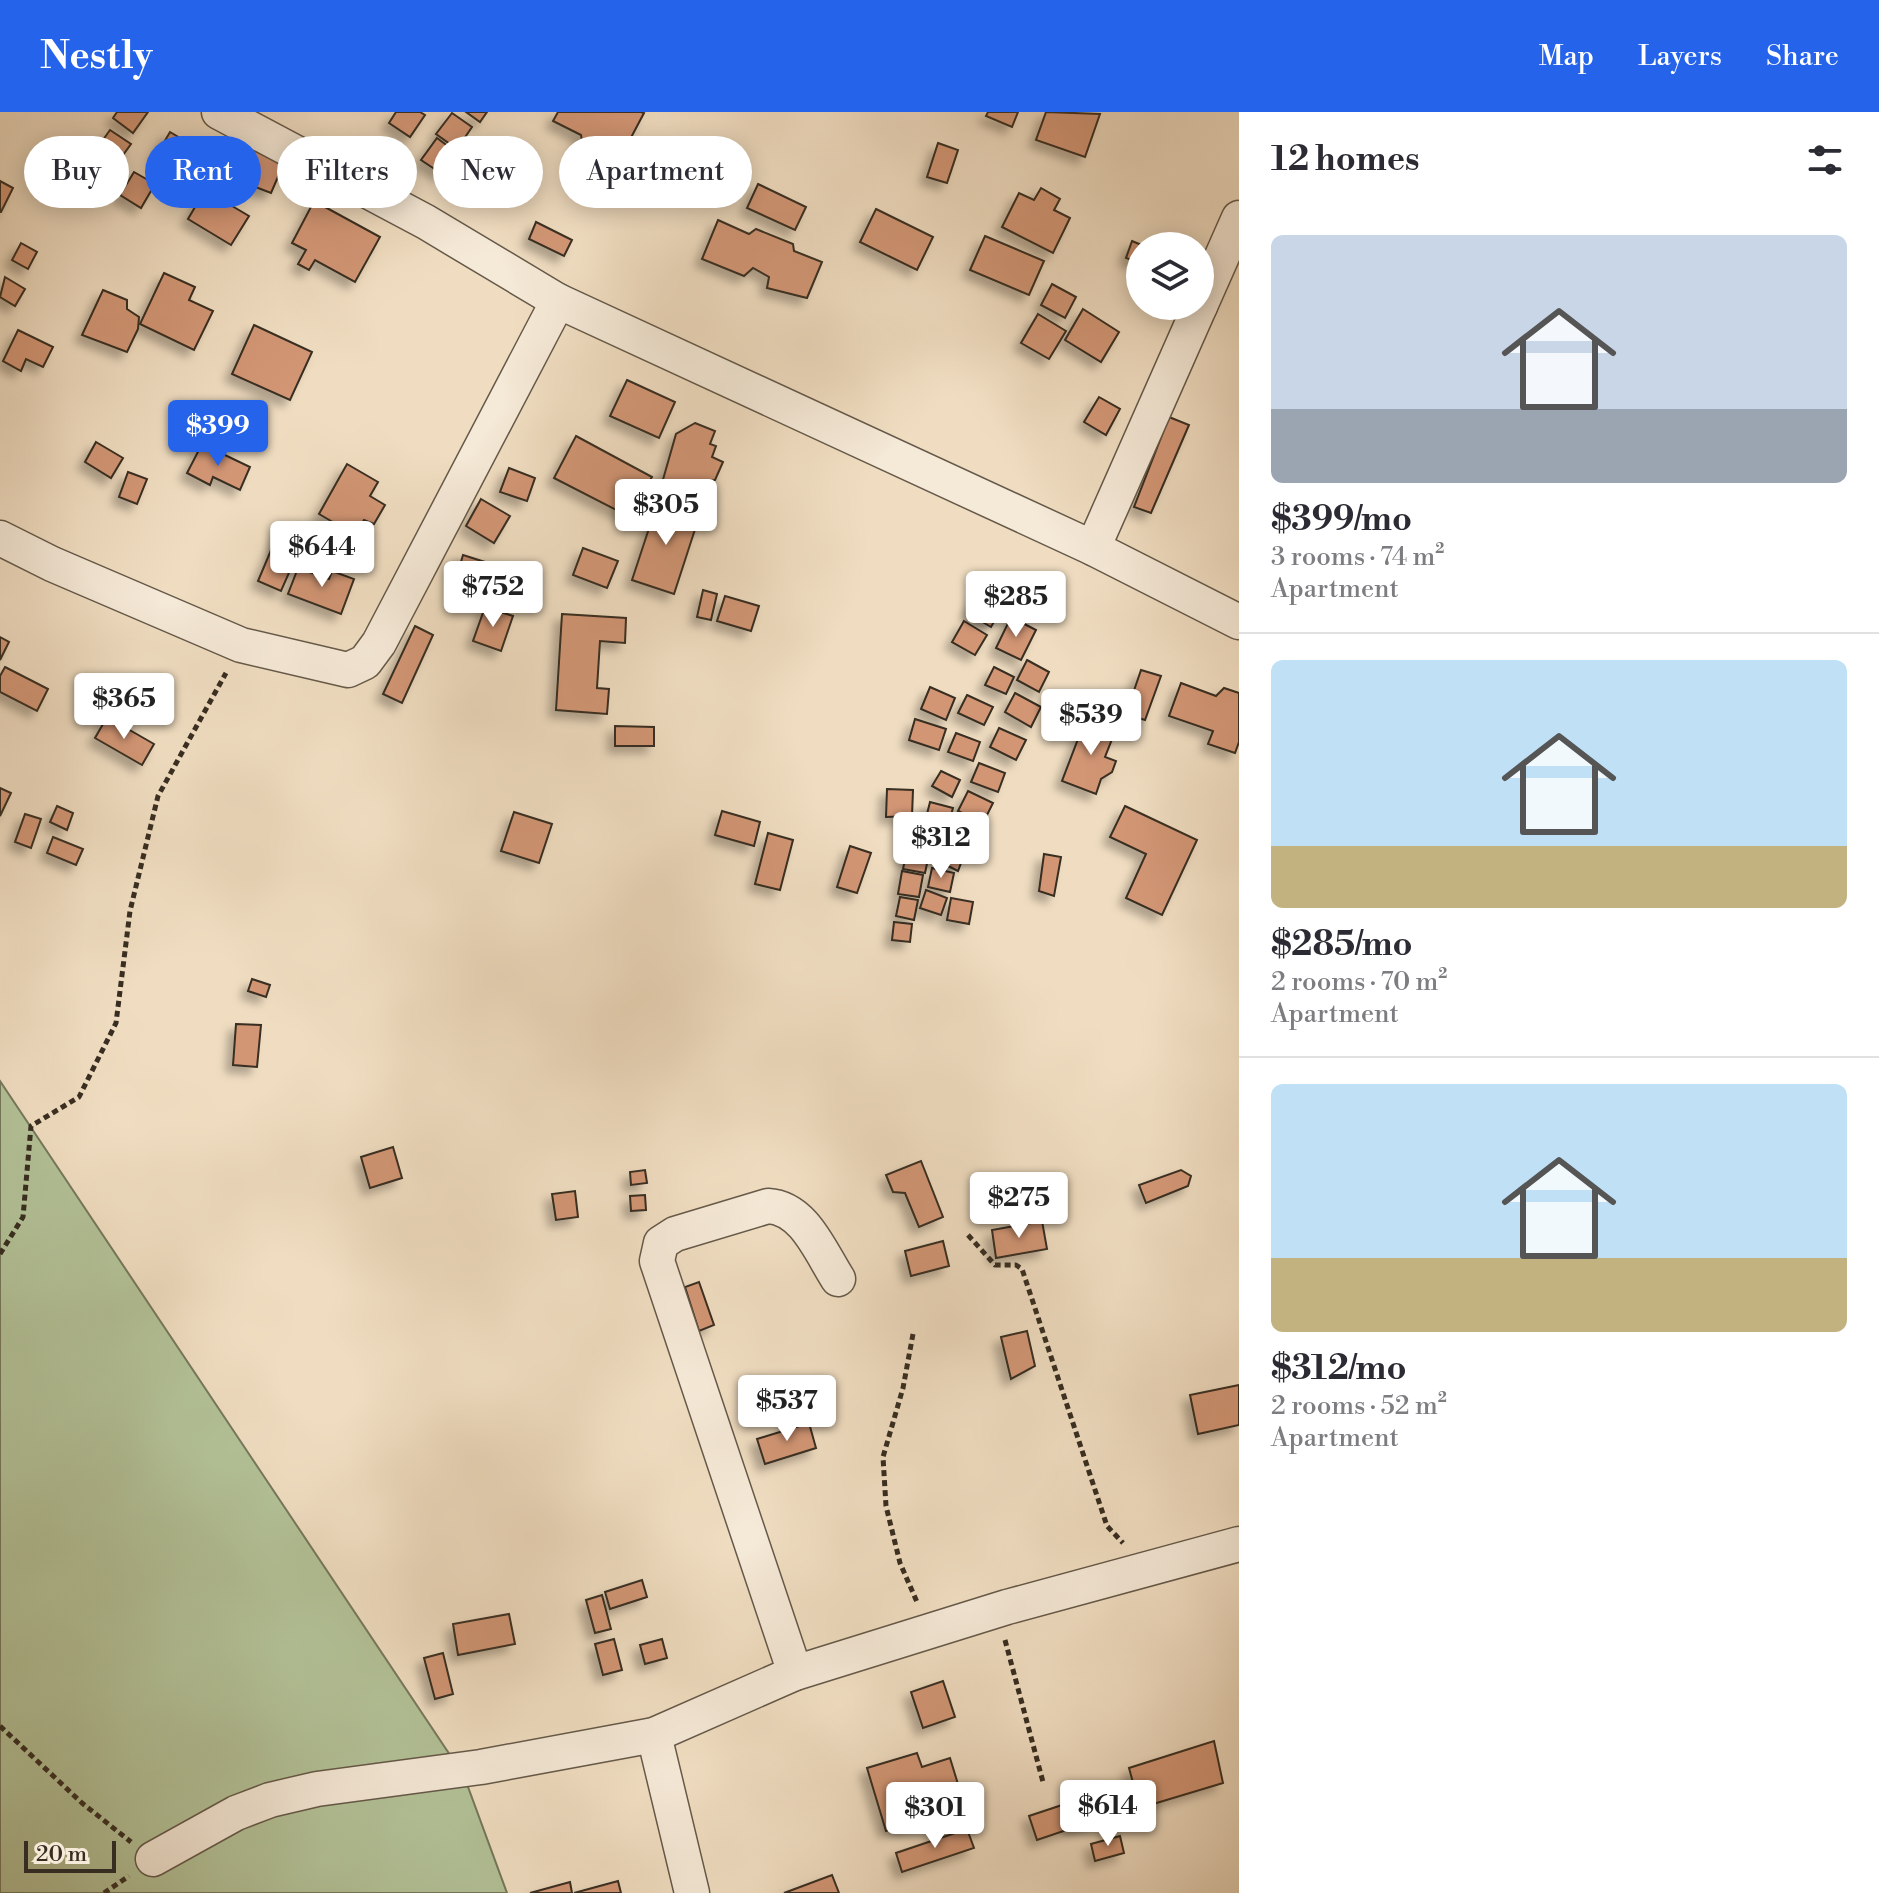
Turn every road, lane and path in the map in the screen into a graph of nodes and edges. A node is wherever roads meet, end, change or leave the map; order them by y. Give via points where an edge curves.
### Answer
1 (219, 112) edge
2 (1239, 218) edge
3 (1214, 274) edge
4 (558, 301) junction
5 (1194, 320) edge
6 (0, 538) edge
7 (1093, 548) junction
8 (1239, 622) edge
9 (241, 645) junction
10 (968, 1235) dead end
11 (0, 1254) edge
12 (838, 1279) dead end
13 (913, 1334) dead end
14 (1239, 1544) edge
15 (1149, 1570) junction
16 (1007, 1607) junction
17 (931, 1632) junction
18 (795, 1673) junction
19 (0, 1726) edge
20 (654, 1735) junction
21 (1043, 1782) dead end
22 (153, 1859) joint
23 (692, 1893) edge

1 - 4 street via 426,222
2 - 3 street
4 - 7 street
4 - 9 street via 365,662 348,670 329,669
5 - 7 street
6 - 9 street
7 - 8 street
9 - 11 path via 158,796 130,911 116,1023 79,1097 31,1126 23,1217
10 - 15 path via 995,1265 1022,1269 1107,1526
12 - 18 street via 797,1215 781,1207 768,1206 675,1234 661,1243 657,1261
13 - 17 path via 883,1457 886,1506 900,1563
14 - 15 street
15 - 16 street
16 - 17 street
16 - 21 path via 1005,1640
17 - 18 street
18 - 20 street
19 - 22 path via 82,1803
20 - 22 street via 270,1800
20 - 23 street

